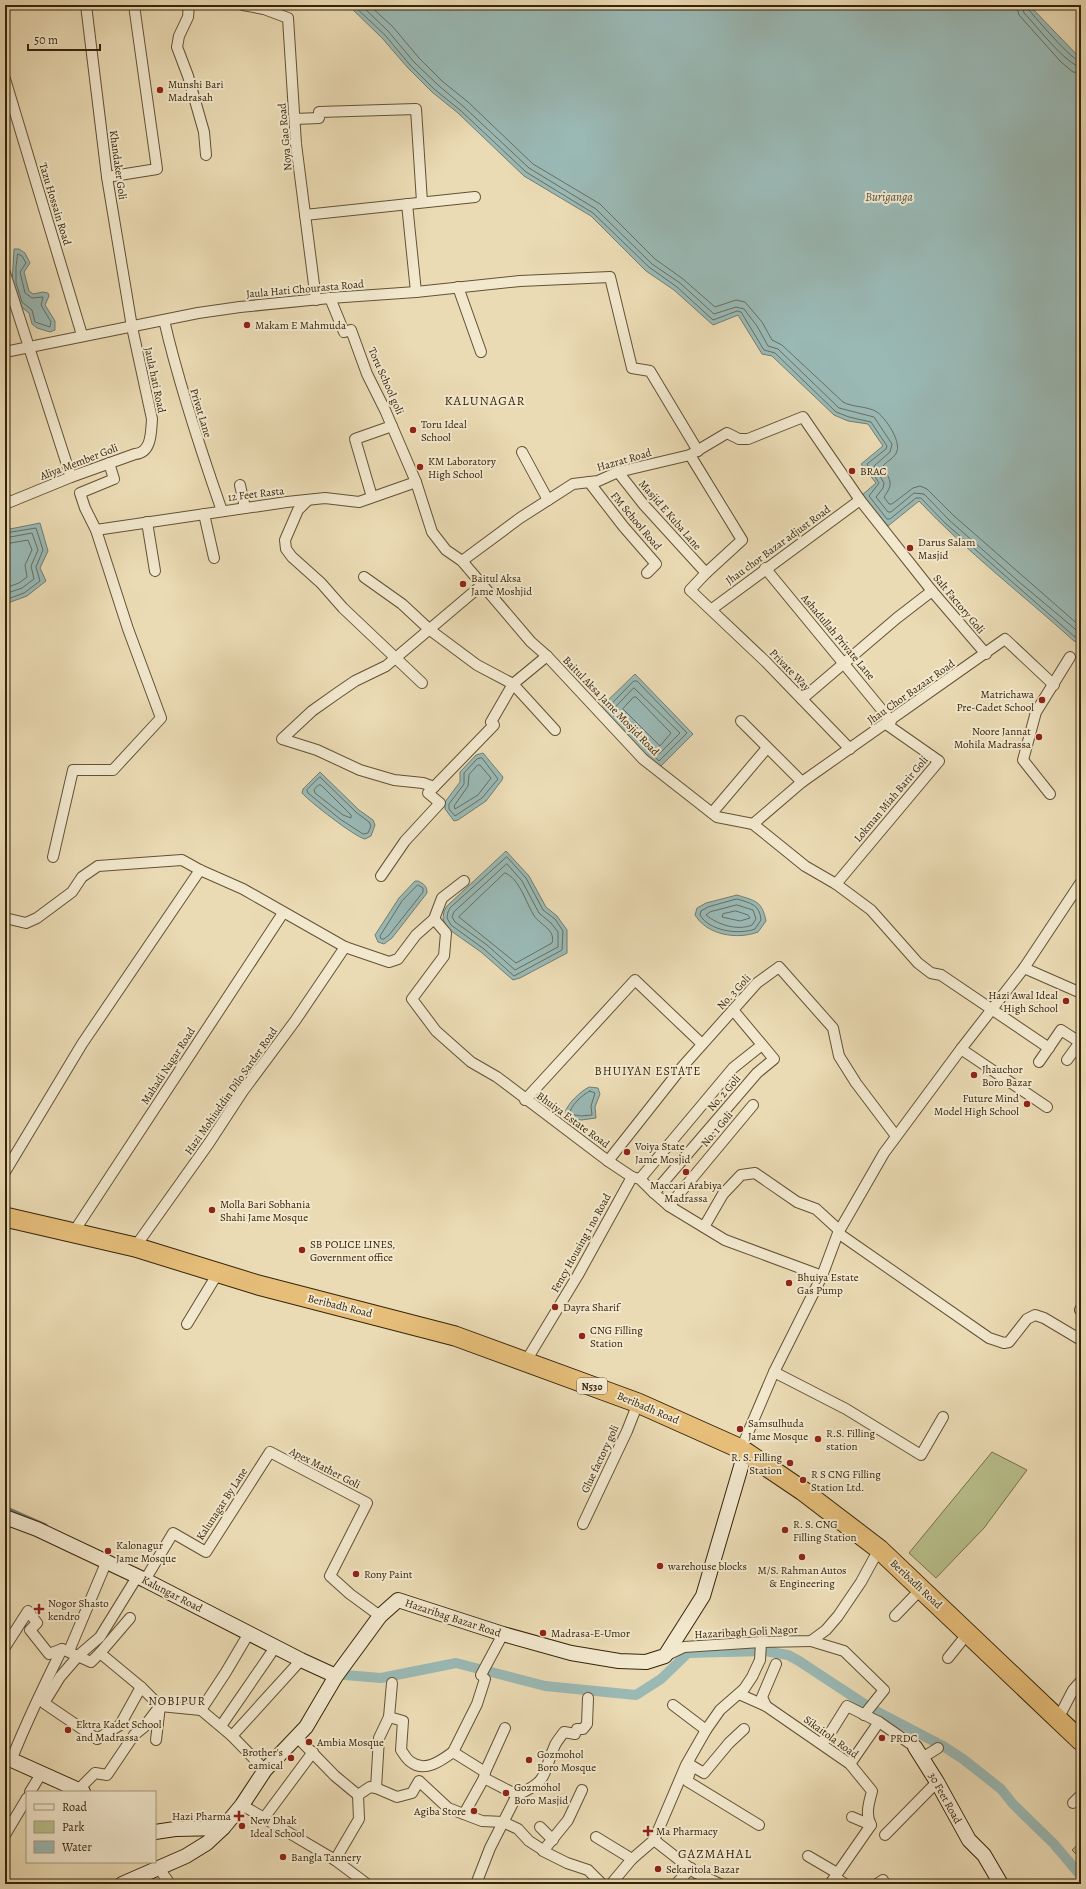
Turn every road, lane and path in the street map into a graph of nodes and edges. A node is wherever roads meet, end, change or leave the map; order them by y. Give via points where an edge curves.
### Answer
1 (86, 5) edge
2 (134, 5) edge
3 (189, 5) edge
4 (243, 5) edge
5 (5, 79) edge
6 (295, 119) junction
7 (206, 155) dead end
8 (107, 177) junction
9 (474, 197) dead end
10 (422, 202) junction
11 (407, 204) junction
12 (305, 215) junction
13 (5, 273) edge
14 (458, 287) junction
15 (416, 292) junction
16 (330, 298) junction
17 (316, 300) junction
18 (164, 320) junction
19 (132, 327) junction
20 (82, 336) junction
21 (29, 347) junction
22 (5, 352) edge
23 (481, 352) dead end
24 (803, 417) joint
25 (392, 426) junction
26 (522, 452) dead end
27 (694, 453) junction
28 (135, 454) joint
29 (109, 463) junction
30 (618, 472) junction
31 (71, 477) junction
32 (416, 482) junction
33 (589, 482) junction
34 (240, 485) dead end
35 (372, 497) junction
36 (548, 500) junction
37 (860, 500) junction
38 (306, 501) junction
39 (5, 504) edge
40 (245, 508) junction
41 (222, 511) junction
42 (204, 514) junction
43 (147, 522) junction
44 (96, 530) junction
45 (214, 558) dead end
46 (462, 561) junction
47 (765, 568) junction
48 (155, 571) dead end
49 (706, 573) junction
50 (647, 574) dead end
51 (364, 577) dead end
52 (483, 584) junction
53 (932, 591) junction
54 (712, 609) junction
55 (430, 630) junction
56 (986, 654) junction
57 (547, 656) junction
58 (1070, 657) dead end
59 (396, 659) junction
60 (844, 662) junction
61 (422, 683) dead end
62 (513, 684) junction
63 (1054, 685) junction
64 (802, 699) junction
65 (741, 721) dead end
66 (888, 722) junction
67 (555, 730) dead end
68 (767, 748) junction
69 (850, 749) junction
70 (802, 782) junction
71 (434, 788) junction
72 (1050, 794) dead end
73 (712, 813) junction
74 (753, 824) junction
75 (53, 857) dead end
76 (200, 870) junction
77 (381, 876) dead end
78 (464, 881) dead end
79 (1081, 882) edge
80 (836, 884) junction
81 (283, 913) junction
82 (5, 918) edge
83 (434, 919) junction
84 (345, 948) junction
85 (1024, 968) junction
86 (1081, 992) edge
87 (991, 1009) junction
88 (733, 1010) junction
89 (1080, 1042) edge
90 (702, 1044) junction
91 (762, 1045) junction
92 (961, 1048) junction
93 (1049, 1048) junction
94 (1067, 1060) dead end
95 (1039, 1062) dead end
96 (525, 1100) junction
97 (753, 1104) dead end
98 (1047, 1107) dead end
99 (896, 1136) junction
100 (608, 1161) junction
101 (5, 1172) edge
102 (636, 1178) junction
103 (654, 1193) junction
104 (669, 1206) junction
105 (5, 1217) edge
106 (704, 1227) junction
107 (838, 1231) junction
108 (73, 1233) junction
109 (135, 1247) junction
110 (218, 1273) junction
111 (822, 1276) junction
112 (187, 1324) dead end
113 (1081, 1340) edge
114 (526, 1361) junction
115 (774, 1372) junction
116 (638, 1403) junction
117 (943, 1417) dead end
118 (743, 1451) junction
119 (270, 1452) joint
120 (5, 1517) edge
121 (583, 1524) dead end
122 (879, 1549) junction
123 (106, 1563) junction
124 (141, 1578) junction
125 (921, 1588) junction
126 (380, 1616) junction
127 (895, 1616) dead end
128 (130, 1618) dead end
129 (248, 1633) junction
130 (968, 1633) junction
131 (503, 1634) junction
132 (811, 1641) junction
133 (761, 1642) junction
134 (276, 1646) junction
135 (5, 1647) edge
136 (70, 1652) junction
137 (100, 1653) junction
138 (665, 1656) junction
139 (948, 1658) dead end
140 (300, 1660) junction
141 (776, 1664) dead end
142 (336, 1676) junction
143 (1081, 1681) edge
144 (392, 1683) dead end
145 (142, 1688) junction
146 (739, 1694) junction
147 (588, 1698) dead end
148 (160, 1706) junction
149 (673, 1706) dead end
150 (766, 1706) junction
151 (201, 1710) junction
152 (864, 1715) junction
153 (389, 1717) junction
154 (1058, 1719) junction
155 (879, 1722) junction
156 (221, 1726) junction
157 (505, 1728) dead end
158 (744, 1729) dead end
159 (706, 1730) junction
160 (232, 1736) junction
161 (297, 1737) junction
162 (156, 1740) dead end
163 (820, 1742) junction
164 (1081, 1742) edge
165 (927, 1751) joint
166 (313, 1752) junction
167 (453, 1752) junction
168 (8, 1759) edge
169 (850, 1764) junction
170 (689, 1765) junction
171 (422, 1767) junction
172 (265, 1770) junction
173 (41, 1774) junction
174 (485, 1775) junction
175 (419, 1781) junction
176 (938, 1782) junction
177 (376, 1788) junction
178 (582, 1790) dead end
179 (31, 1791) edge
180 (81, 1791) edge
181 (358, 1795) junction
182 (517, 1795) junction
183 (1081, 1795) edge
184 (26, 1800) edge
185 (1073, 1803) dead end
186 (242, 1805) junction
187 (464, 1814) junction
188 (852, 1817) dead end
189 (264, 1818) junction
190 (503, 1822) junction
191 (871, 1825) junction
192 (759, 1826) dead end
193 (540, 1827) dead end
194 (223, 1828) junction
195 (156, 1832) edge
196 (5, 1835) edge
197 (885, 1835) dead end
198 (596, 1837) dead end
199 (553, 1840) junction
200 (654, 1840) junction
201 (543, 1851) junction
202 (808, 1856) dead end
203 (632, 1859) junction
204 (334, 1860) junction
205 (158, 1868) junction
206 (691, 1868) junction
207 (834, 1878) edge
208 (122, 1884) edge
209 (170, 1884) edge
210 (367, 1884) edge
211 (476, 1884) edge
212 (602, 1884) edge
213 (610, 1884) edge
214 (676, 1884) edge
215 (720, 1884) edge
216 (845, 1884) edge
217 (1001, 1884) edge

1 - 8 street, Khandaker Goli
2 - 8 street via 156,169
3 - 7 street via 188,17 177,47 204,132
4 - 6 street, Noya Gao Road via 288,18
5 - 20 street, Tazu Hossain Road
6 - 10 street via 319,118 319,112 416,109
6 - 12 street, Noya Gao Road
8 - 19 street, Khandaker Goli
9 - 10 street
10 - 11 street
11 - 12 street
11 - 15 street
12 - 17 street, Noya Gao Road
13 - 21 street
14 - 15 street, Jaula Hati Chourasta Road
14 - 23 street
14 - 27 street, Jaula Hati Chourasta Road via 610,277 632,368 650,370
15 - 16 street, Jaula Hati Chourasta Road
16 - 17 street, Jaula Hati Chourasta Road
16 - 25 street, Toru School goli via 344,332 351,330 367,374
17 - 18 street, Jaula Hati Chourasta Road via 240,307
18 - 19 street, Jaula Hati Chourasta Road
18 - 41 street, Privat Lane via 177,376
19 - 20 street, Jaula Hati Chourasta Road
19 - 28 street, Jaula hati Road via 152,419 150,442 145,450
20 - 21 street, Jaula Hati Chourasta Road
21 - 22 street, Jaula Hati Chourasta Road
21 - 31 street
24 - 27 street, Hazrat Road via 748,439 739,439 727,433
24 - 37 street, Salt Factory Goli
25 - 32 street, Toru School goli
25 - 35 street via 355,439
26 - 36 street
27 - 30 street, Hazrat Road
27 - 49 street via 742,540
28 - 29 street, Aliya Member Goli
29 - 31 street, Aliya Member Goli
29 - 44 street via 114,479 80,493
30 - 33 street, Hazrat Road
30 - 49 street, Masjid E Kuba Lane via 644,505
31 - 39 street, Aliya Member Goli
32 - 35 street, 12 Feet Rasta
32 - 46 street, Baitul Aksa Jame Mosjid Road via 432,532 446,550
33 - 36 street, Hazrat Road via 573,484
33 - 50 street, FM School Road via 656,564
34 - 40 street
35 - 38 street, 12 Feet Rasta via 359,502 326,498
36 - 46 street, Hazrat Road
37 - 47 street, Jhau chor Bazar adjust Road
37 - 53 street, Salt Factory Goli
38 - 40 street, 12 Feet Rasta
38 - 59 street via 298,510 289,529 285,540 286,549
40 - 41 street, 12 Feet Rasta
41 - 42 street, 12 Feet Rasta
42 - 43 street, 12 Feet Rasta
42 - 45 street
43 - 44 street, 12 Feet Rasta
43 - 48 street
44 - 75 street via 128,629 161,718 112,770 73,770
46 - 52 street, Baitul Aksa Jame Mosjid Road
47 - 54 street, Jhau chor Bazar adjust Road
47 - 60 street, Ashadullah Private Lane
49 - 54 street, Private Way via 690,590
51 - 55 street via 402,604
52 - 55 street
52 - 57 street, Baitul Aksa Jame Mosjid Road via 531,642
53 - 56 street, Salt Factory Goli
53 - 60 street
54 - 64 street, Private Way
55 - 59 street
55 - 62 street via 477,665
56 - 63 street via 1005,639
56 - 66 street, Jhau Chor Bazaar Road
57 - 62 street
57 - 73 street, Baitul Aksa Jame Mosjid Road via 643,759
58 - 63 street
59 - 61 street
59 - 71 street via 336,694 312,711 282,739 317,750 360,770 394,780 423,783
60 - 64 street
60 - 66 street, Ashadullah Private Lane
62 - 67 street
62 - 71 street via 491,722 494,725
63 - 72 street via 1036,712 1023,760
64 - 69 street, Private Way
65 - 68 street
66 - 69 street, Jhau Chor Bazaar Road
66 - 80 street, Lokman Miah Barir Goli via 939,761
68 - 70 street
68 - 73 street
69 - 70 street, Jhau Chor Bazaar Road
70 - 74 street, Jhau Chor Bazaar Road
71 - 77 street via 428,793 440,803 406,841
73 - 74 street, Baitul Aksa Jame Mosjid Road via 717,817
74 - 80 street, Baitul Aksa Jame Mosjid Road via 805,866
76 - 81 street via 243,889
76 - 82 street via 182,860 98,866 82,877 72,892 37,918 26,923
76 - 101 street via 82,1044
78 - 83 street via 442,898
79 - 85 street
80 - 87 street, Baitul Aksa Jame Mosjid Road via 871,910 918,963 931,973 941,975
81 - 84 street via 321,932
81 - 108 street, Mahadi Nagar Road
83 - 84 street via 416,935 398,959 389,962
83 - 96 street, Bhuiya Estate Road via 446,933 444,956 412,999 436,1031 471,1062 497,1077
84 - 109 street, Hazi Mohiuddin Dilo Sarder Road
85 - 86 street
85 - 87 street
87 - 92 street
87 - 93 street, Baitul Aksa Jame Mosjid Road
88 - 90 street, No. 3 Goli
88 - 91 street, No. 2 Goli
88 - 99 street, No. 3 Goli via 757,983 779,967 833,1028 839,1056
89 - 93 street via 1061,1030
89 - 94 street
90 - 96 street via 635,980
90 - 100 street, No. 3 Goli
91 - 102 street, Fency Housing 1 no Road via 733,1068
91 - 103 street, No. 2 Goli via 774,1058 757,1073
92 - 98 street
92 - 99 street
93 - 95 street
96 - 100 street, Bhuiya Estate Road
97 - 104 street, No. 1 Goli
99 - 107 street
100 - 102 street, Bhuiya Estate Road
102 - 103 street, Bhuiya Estate Road
102 - 114 street, Fency Housing 1 no Road
103 - 104 street, Bhuiya Estate Road
104 - 106 street, Bhuiya Estate Road
105 - 108 highway, Beribadh Road / N530
106 - 107 street via 723,1194 741,1175 755,1173 797,1202 816,1209
106 - 111 street, Bhuiya Estate Road via 724,1240
107 - 111 street
107 - 113 street via 989,1338 1004,1343 1010,1342 1027,1319 1035,1315
108 - 109 highway, Beribadh Road / N530
109 - 110 highway, Beribadh Road / N530
110 - 112 street
110 - 114 highway, Beribadh Road / N530 via 455,1336
111 - 115 street
114 - 116 highway, Beribadh Road / N530
115 - 117 street via 846,1409 921,1455
115 - 118 street
116 - 118 highway, Beribadh Road / N530
116 - 121 street, Glue factory goli
118 - 122 highway, Beribadh Road / N530 via 803,1491
118 - 138 street via 703,1596
119 - 124 street, Kalunagar By Lane via 206,1552 173,1533
119 - 126 street, Apex Mather Goli via 367,1503 330,1576
120 - 123 street, Kalungar Road via 37,1529
122 - 125 highway, Beribadh Road / N530
122 - 132 street, Hazaribagh Goli Nagor via 838,1616 826,1630
123 - 124 street, Kalungar Road
123 - 136 street
124 - 129 street, Kalungar Road
124 - 136 street via 100,1637
125 - 127 street
125 - 130 highway, Beribadh Road / N530
126 - 131 street, Hazaribag Bazar Road via 398,1600
126 - 142 street, Hazaribag Bazar Road
128 - 137 street
129 - 134 street, Kalungar Road
129 - 151 street
130 - 139 street
130 - 154 highway, Beribadh Road / N530
131 - 138 street, Hazaribag Bazar Road via 571,1653 619,1661 646,1662
131 - 167 street via 483,1677 478,1704
132 - 133 street, Hazaribagh Goli Nagor
132 - 152 street via 844,1651 884,1690
133 - 138 street, Hazaribagh Goli Nagor via 684,1647
133 - 146 street via 760,1660 752,1677
134 - 140 street, Kalungar Road
134 - 156 street
135 - 136 street via 28,1611 37,1623 30,1630 49,1654
136 - 137 street via 91,1662
136 - 145 street via 60,1677 44,1702 97,1739 120,1725
136 - 168 street via 27,1720
137 - 145 street
140 - 142 street, Kalungar Road
140 - 160 street
141 - 150 street via 762,1697
142 - 161 street, Hazaribag Bazar Road via 306,1727
143 - 154 street via 1073,1690
144 - 153 street
145 - 148 street
146 - 150 street, Sikaitola Road
146 - 159 street via 720,1710
147 - 182 street via 587,1724 583,1729 577,1729 575,1734 564,1732 556,1743 545,1776
148 - 151 street
148 - 162 street
148 - 180 street via 144,1727 134,1735 107,1775 95,1773
149 - 159 street
150 - 163 street, Sikaitola Road
151 - 156 street
152 - 155 street, 30 Feet Road
152 - 163 street, 30 Feet Road via 848,1706 827,1738
153 - 171 street via 404,1721 401,1750 411,1763
153 - 177 street via 379,1738
154 - 164 highway, Beribadh Road / N530
155 - 165 street, 30 Feet Road
155 - 169 street
156 - 160 street
157 - 174 street
158 - 170 street via 704,1773
159 - 170 street
160 - 172 street
161 - 166 street
161 - 172 street, Hazaribag Bazar Road
163 - 169 street, Sikaitola Road
165 - 176 street, 30 Feet Road
166 - 181 street via 335,1776
166 - 189 street
167 - 171 street via 436,1764
167 - 174 street
168 - 173 street
169 - 191 street, Sikaitola Road via 872,1791 868,1808 868,1820
170 - 192 street via 687,1781
170 - 200 street
171 - 175 street
172 - 186 street, Hazaribag Bazar Road
173 - 179 street
173 - 180 street
174 - 182 street
174 - 187 street
175 - 177 street via 412,1793 398,1797
175 - 187 street via 448,1808
176 - 197 street
176 - 217 street, 30 Feet Road via 969,1840 984,1855
177 - 181 street via 370,1787
178 - 199 street via 568,1820
181 - 204 street via 359,1819
182 - 190 street
183 - 185 street
184 - 196 street
186 - 189 street
186 - 194 street, Hazaribag Bazar Road
187 - 190 street via 482,1821
188 - 191 street
189 - 204 street
190 - 201 street via 518,1829
190 - 211 street
191 - 207 street
193 - 199 street
194 - 195 street
194 - 205 street, Hazaribag Bazar Road via 207,1843 186,1856
198 - 203 street
199 - 201 street
200 - 203 street
200 - 206 street
201 - 212 street via 588,1870
202 - 207 street
203 - 213 street
204 - 210 street
205 - 208 street, Hazaribag Bazar Road
205 - 209 street
206 - 214 street
206 - 215 street
207 - 216 street

